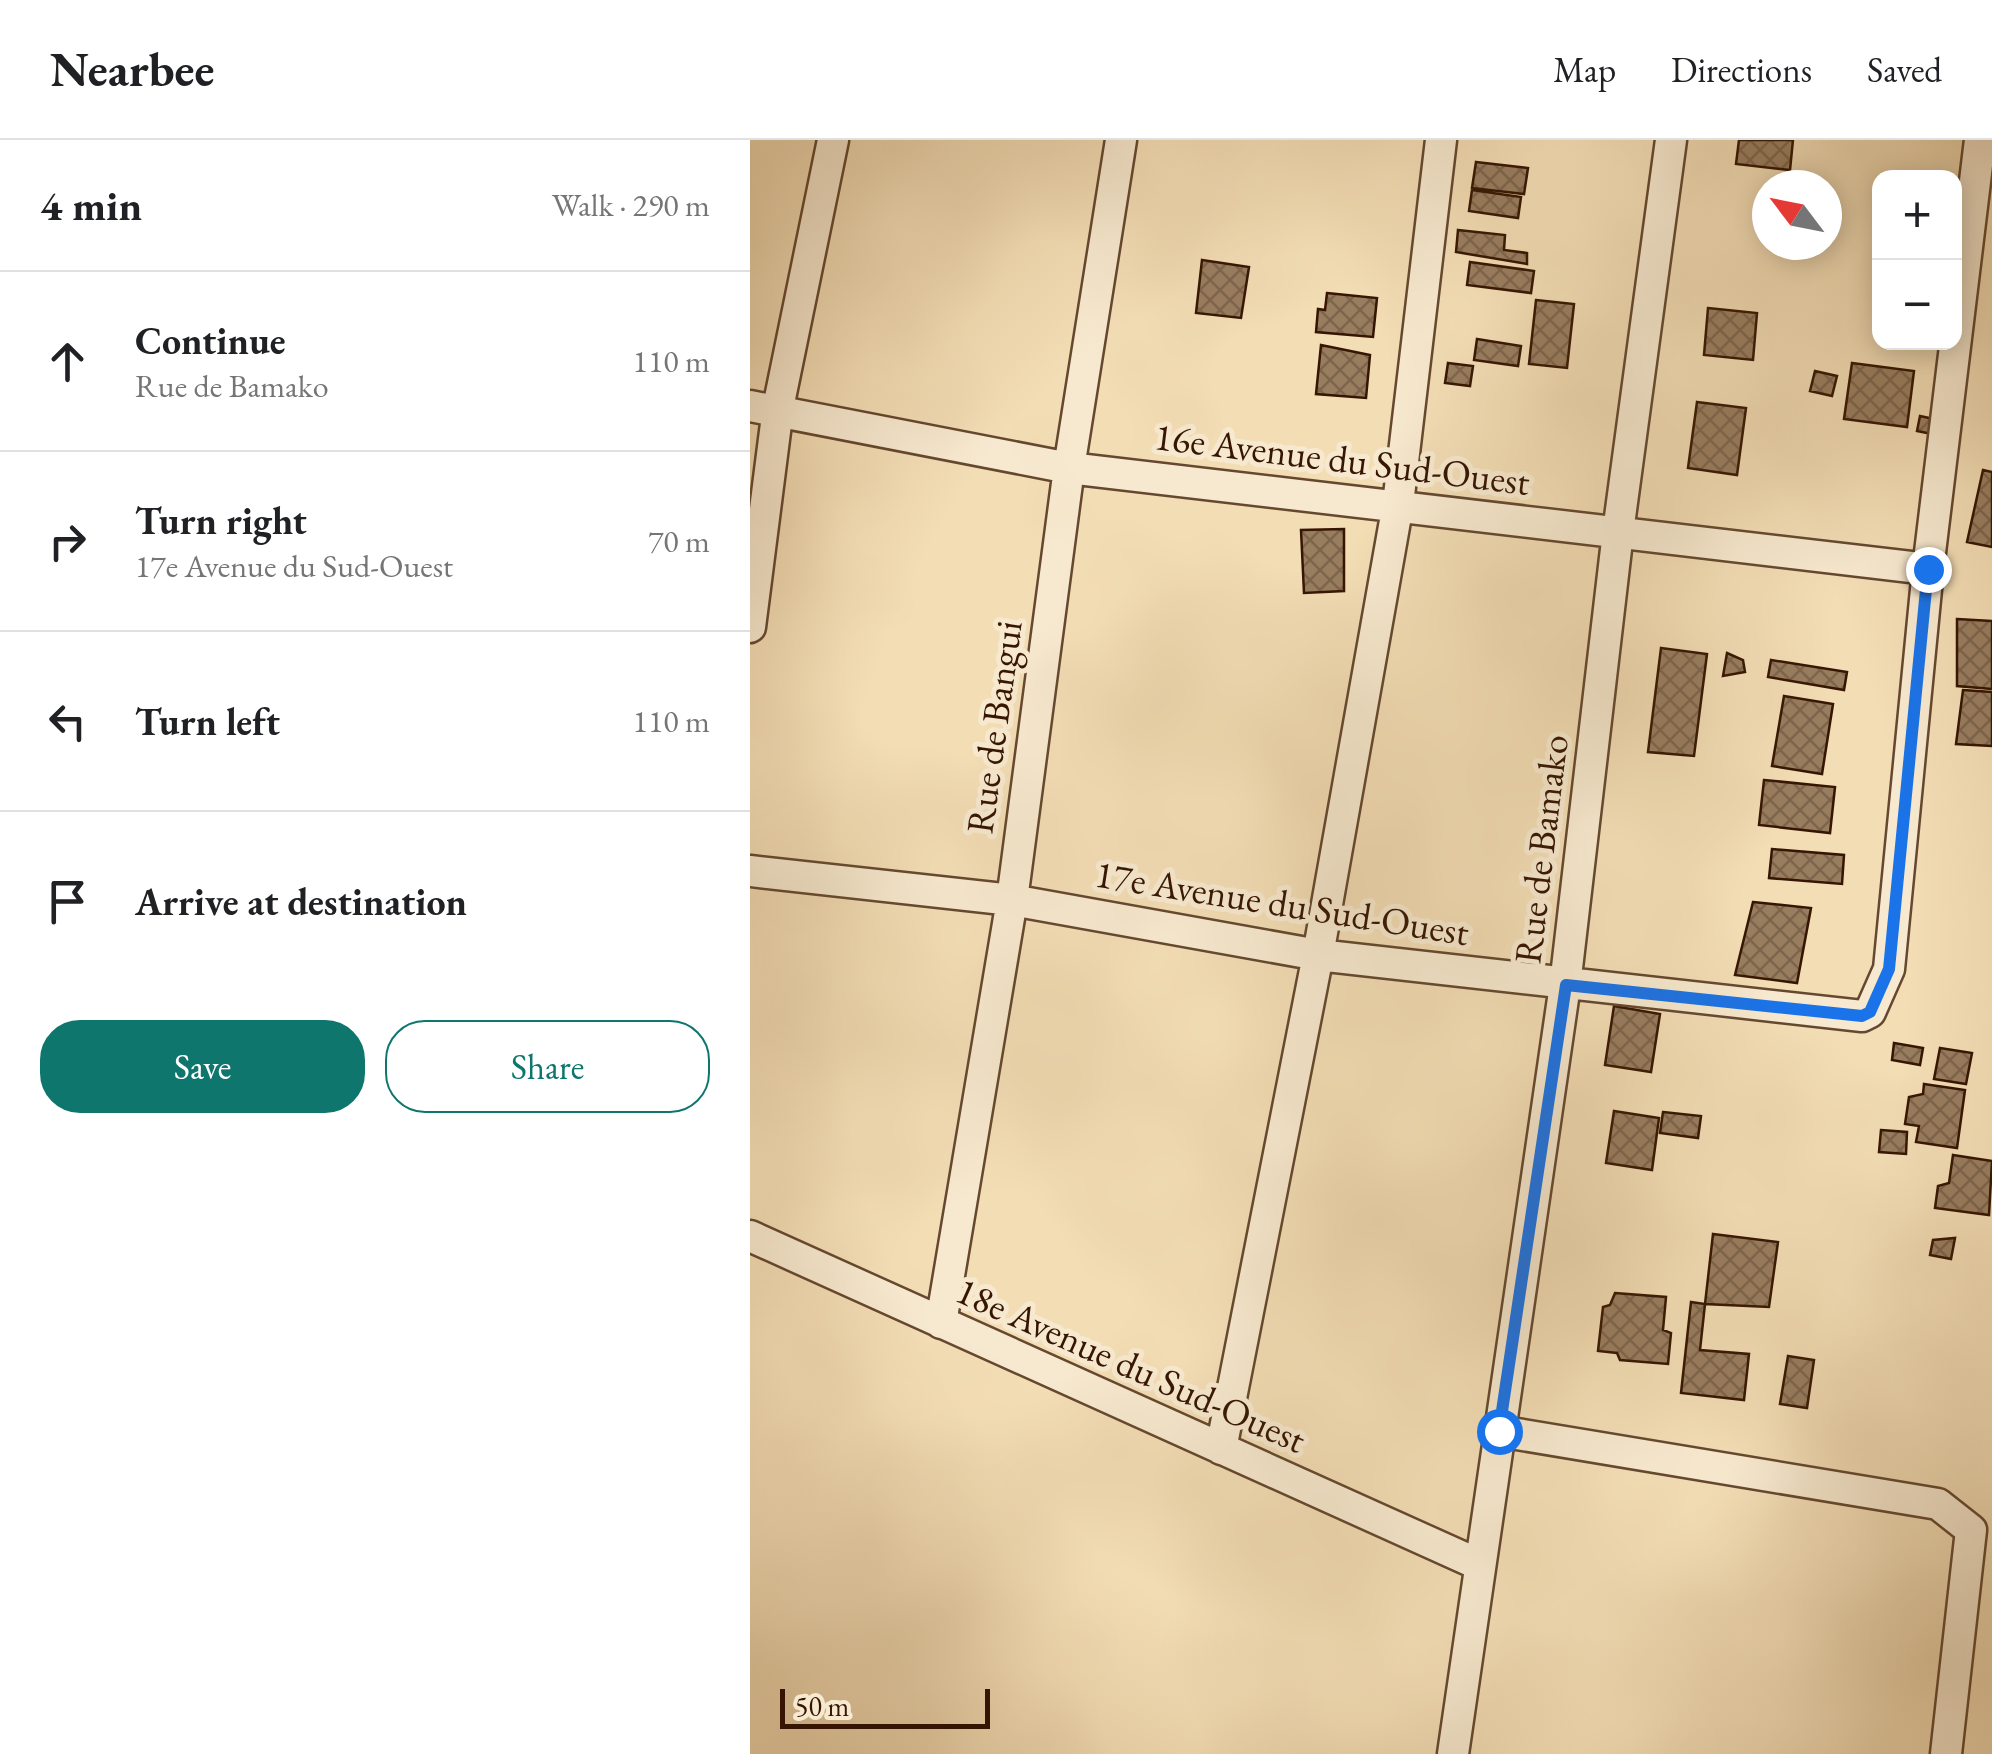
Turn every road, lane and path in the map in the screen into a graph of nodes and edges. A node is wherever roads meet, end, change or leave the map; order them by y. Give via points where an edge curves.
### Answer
1 (833, 140) edge
2 (1121, 140) edge
3 (1441, 140) edge
4 (1671, 140) edge
5 (1980, 140) edge
6 (1966, 276) junction
7 (1992, 293) edge
8 (764, 407) edge
9 (1069, 468) junction
10 (1398, 504) junction
11 (1618, 532) junction
12 (1928, 569) junction
13 (750, 628) edge
14 (750, 871) edge
15 (1012, 900) junction
16 (1318, 955) junction
17 (1566, 985) junction
18 (750, 1236) edge
19 (941, 1323) junction
20 (1499, 1431) junction
21 (1221, 1449) junction
22 (1480, 1565) junction
23 (1453, 1754) edge
24 (1946, 1754) edge

1 - 8 street
2 - 9 street, Rue de Bangui
3 - 10 street
4 - 11 street, Rue de Bamako
5 - 6 street
6 - 7 street
6 - 12 street
8 - 9 street, 16e Avenue du Sud-Ouest
8 - 13 street
9 - 10 street, 16e Avenue du Sud-Ouest
9 - 15 street, Rue de Bangui
10 - 11 street, 16e Avenue du Sud-Ouest
10 - 16 street
11 - 12 street, 16e Avenue du Sud-Ouest
11 - 17 street, Rue de Bamako
12 - 17 street, 17e Avenue du Sud-Ouest via 1889,969 1870,1012
14 - 15 street, 17e Avenue du Sud-Ouest
15 - 16 street, 17e Avenue du Sud-Ouest
15 - 19 street, Rue de Bangui
16 - 17 street, 17e Avenue du Sud-Ouest
16 - 21 street
17 - 20 street, Rue de Bamako
18 - 19 street, 18e Avenue du Sud-Ouest
19 - 21 street, 18e Avenue du Sud-Ouest
20 - 22 street, Rue de Bamako
20 - 24 street via 1938,1504 1971,1530
21 - 22 street, 18e Avenue du Sud-Ouest
22 - 23 street, Rue de Bamako

